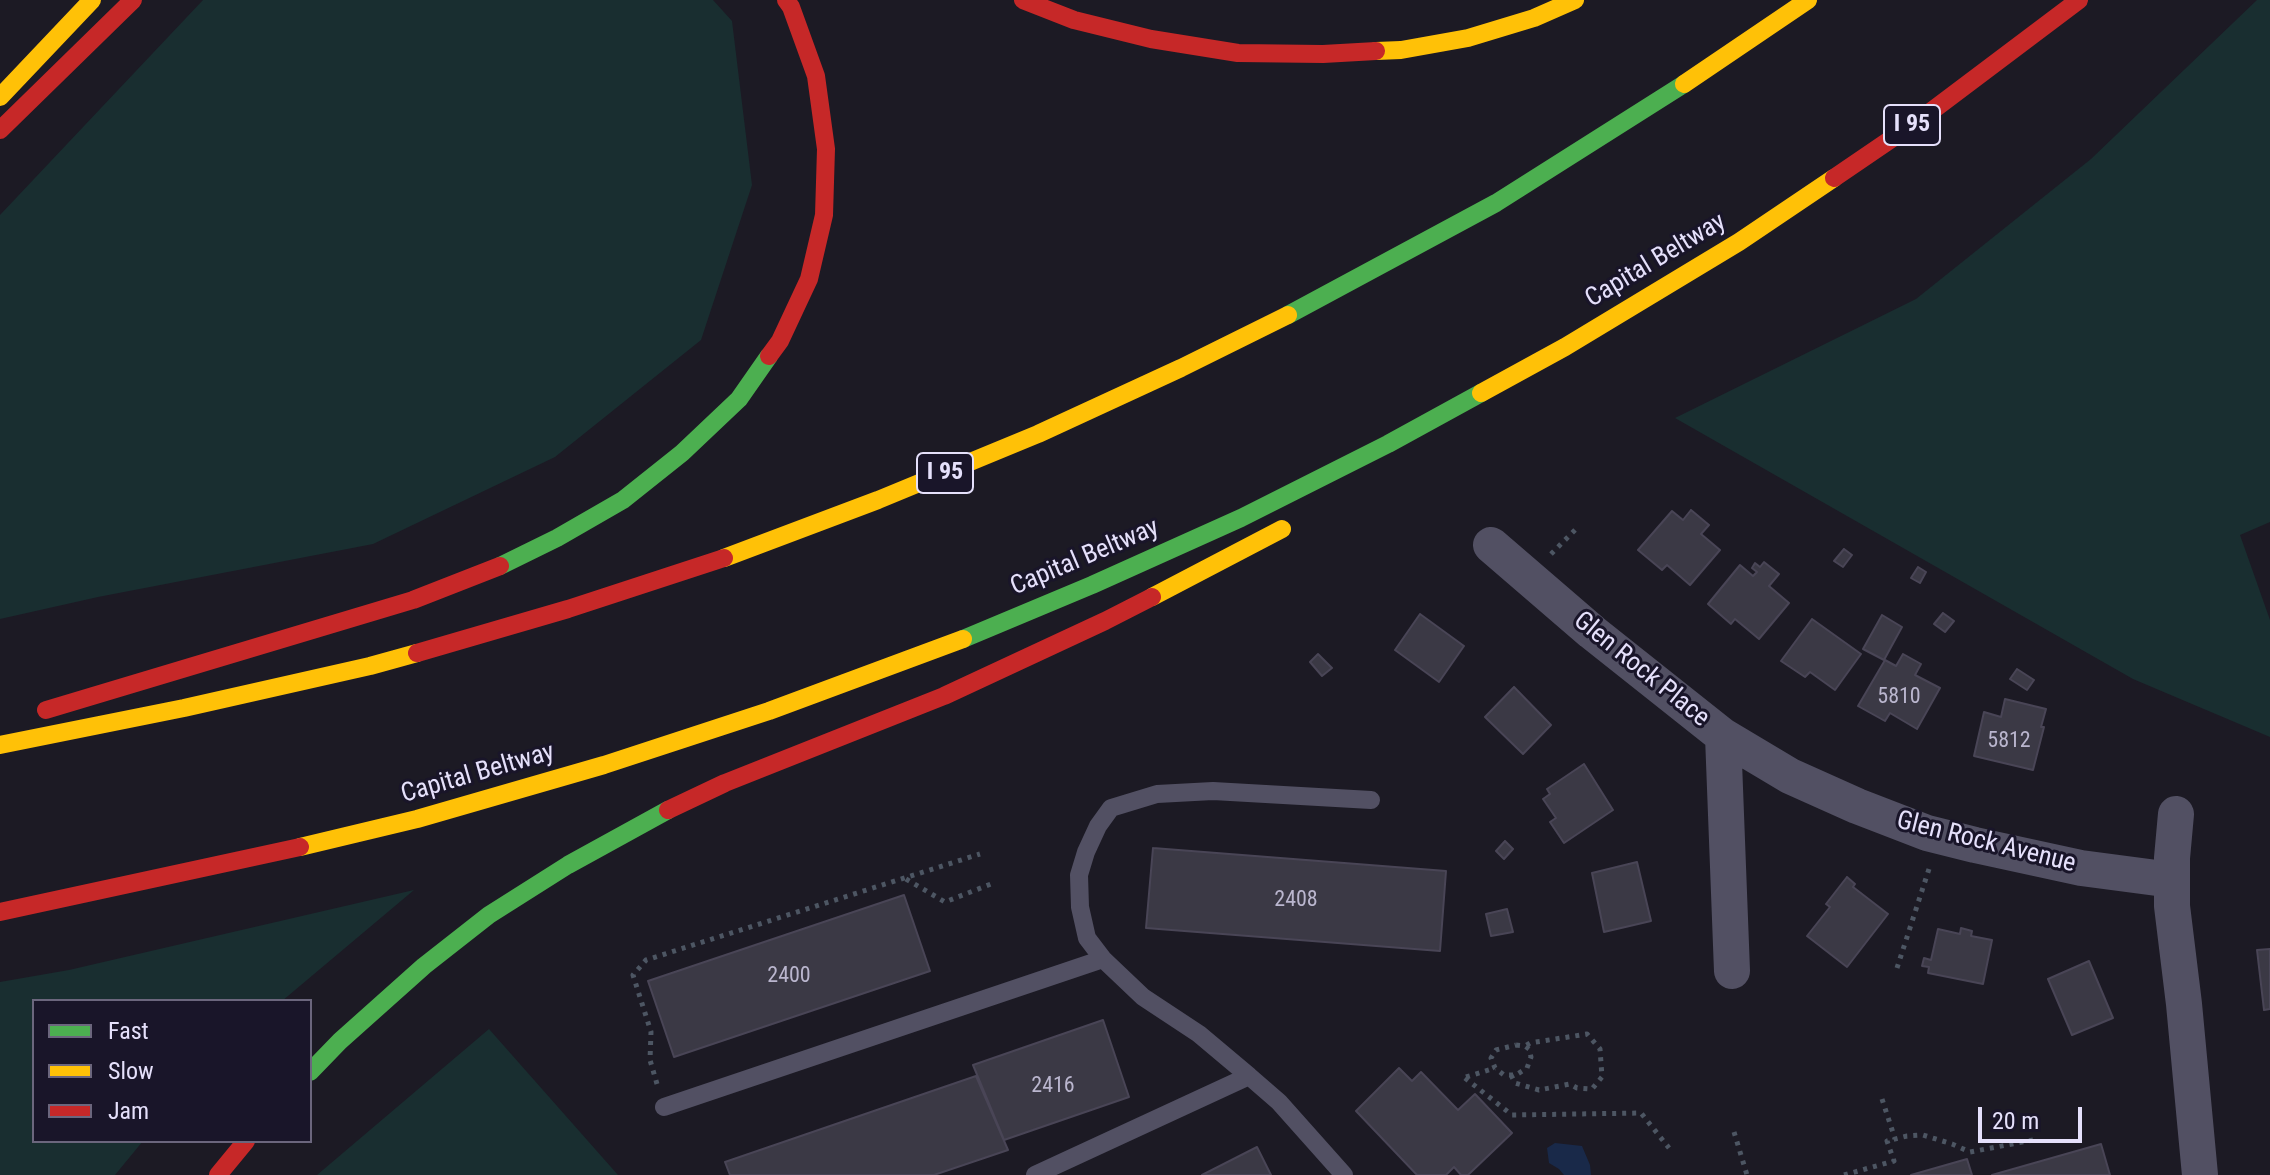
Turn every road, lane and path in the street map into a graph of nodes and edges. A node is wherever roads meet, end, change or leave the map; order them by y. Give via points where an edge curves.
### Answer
1 (92, 0) edge
2 (133, 0) edge
3 (786, 0) edge
4 (1023, 0) edge
5 (1575, 0) edge
6 (1808, 0) edge
7 (2079, 0) edge
8 (0, 97) edge
9 (0, 130) edge
10 (1739, 242) junction
11 (1546, 378) dead end
12 (1292, 523) dead end
13 (1491, 545) dead end
14 (31, 715) dead end
15 (1723, 736) junction
16 (0, 745) edge
17 (1371, 800) dead end
18 (2176, 814) dead end
19 (980, 854) dead end
20 (1930, 868) dead end
21 (905, 878) junction
22 (2172, 880) junction
23 (991, 884) dead end
24 (0, 912) edge
25 (1103, 959) junction
26 (1897, 968) dead end
27 (1732, 971) dead end
28 (1525, 1046) junction
29 (1495, 1068) junction
30 (312, 1070) edge
31 (1511, 1075) junction
32 (1249, 1076) junction
33 (1882, 1099) dead end
34 (664, 1107) joint
35 (1734, 1132) dead end
36 (1895, 1139) junction
37 (2033, 1140) dead end
38 (244, 1143) edge
39 (1669, 1148) dead end
40 (218, 1175) edge
41 (1035, 1175) edge
42 (1344, 1175) edge
43 (1747, 1175) edge
44 (1844, 1175) edge
45 (2200, 1175) edge

1 - 8 main road
2 - 9 main road
3 - 14 main road via 816,76 826,149 824,215 809,279 780,341 739,399 682,453 623,500 488,572 413,600
4 - 5 main road via 1074,20 1151,39 1238,53 1323,54 1401,50 1468,38
6 - 16 main road, I 95 via 1496,203 1331,292 1067,421 878,500 725,558 385,662
7 - 10 main road, Capital Beltway / I 95 via 1925,116
10 - 11 main road
10 - 24 main road, Capital Beltway / I 95 via 1565,347 1374,451 1227,524 929,653 604,765 417,819
12 - 30 main road via 1092,628 653,817 489,915 424,966
13 - 15 street, Glen Rock Place
15 - 22 street, Glen Rock Avenue via 1790,776 1927,833 2081,868
15 - 27 street, Glen Rock Place
17 - 25 lane via 1213,791 1157,794 1111,808 1079,875 1087,938
18 - 22 street
19 - 21 path
20 - 26 path
21 - 23 path via 945,902
21 - 34 path via 646,960 633,975 651,1032 650,1060
22 - 45 street
25 - 32 lane via 1143,997
25 - 34 lane
28 - 29 path via 1496,1050 1491,1058
28 - 31 path via 1531,1057 1527,1068
28 - 31 path via 1587,1034 1600,1049 1602,1077 1592,1089 1570,1084 1539,1090 1515,1083
29 - 31 path
29 - 39 path via 1465,1078 1512,1115 1641,1113
32 - 41 lane
32 - 42 lane
33 - 36 path
35 - 43 path
36 - 37 path via 1923,1135 1970,1152
36 - 44 path via 1887,1141 1894,1161
38 - 40 main road

